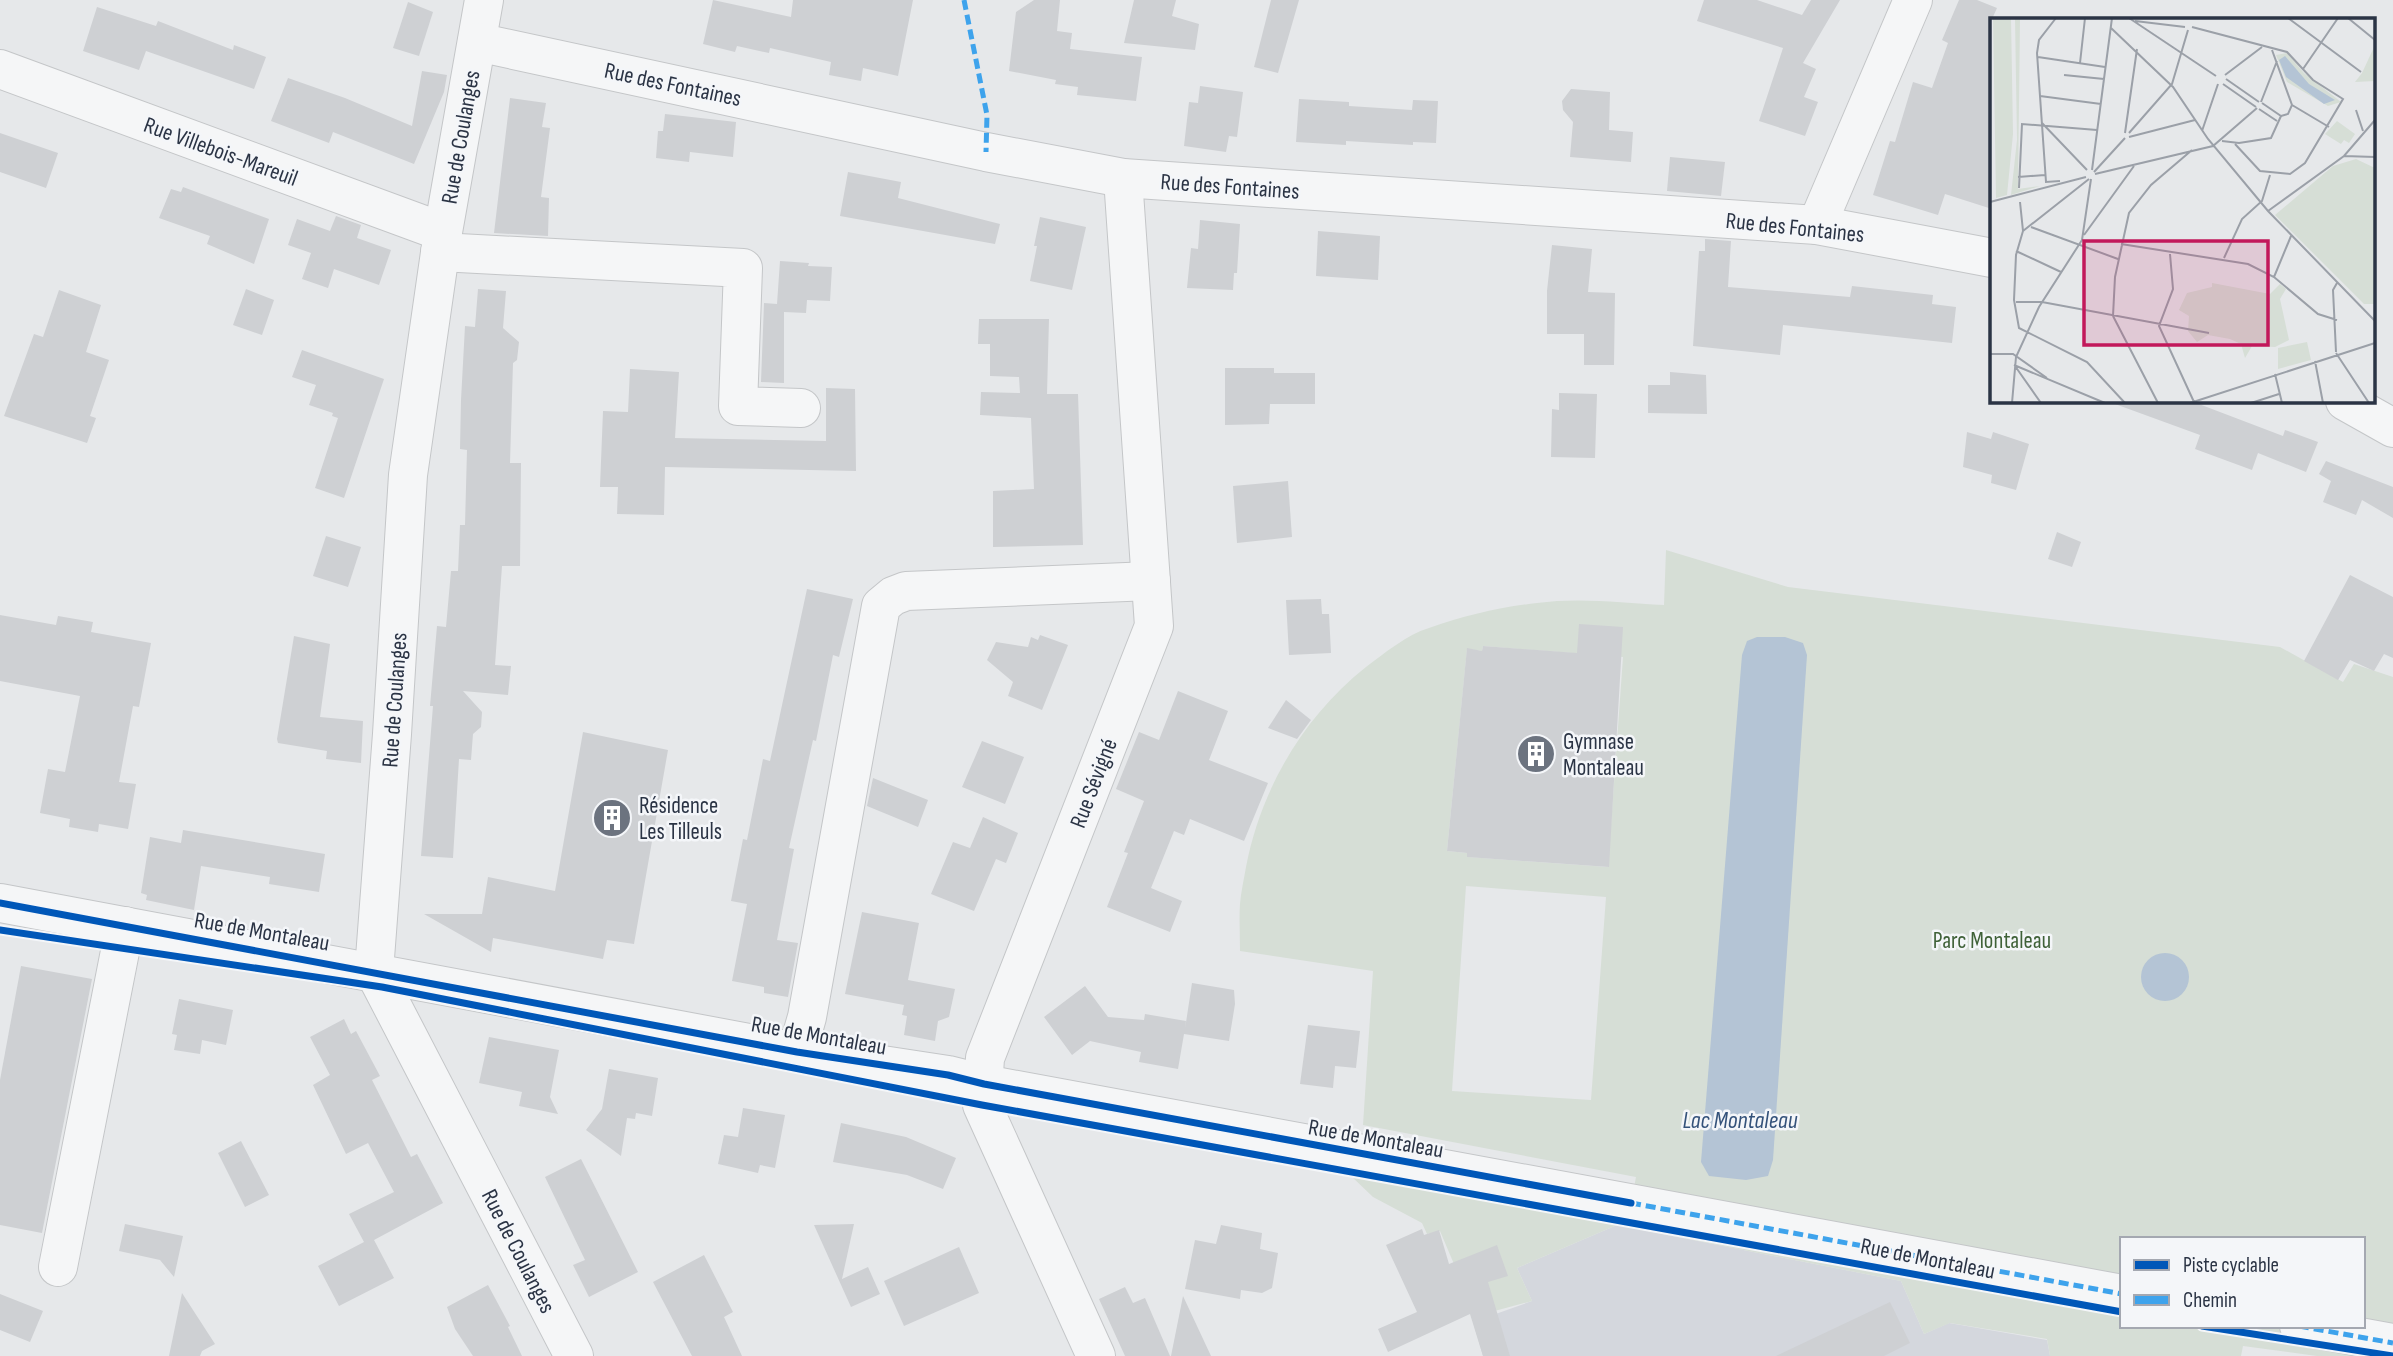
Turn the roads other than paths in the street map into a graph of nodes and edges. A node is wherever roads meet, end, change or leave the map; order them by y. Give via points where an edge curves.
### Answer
1 (484, 0) edge
2 (1913, 0) edge
3 (477, 42) junction
4 (0, 69) edge
5 (1123, 178) junction
6 (1817, 225) junction
7 (441, 242) junction
8 (1990, 258) edge
9 (2346, 402) edge
10 (801, 408) dead end
11 (2393, 428) edge
12 (1151, 581) junction
13 (0, 903) edge
14 (125, 926) junction
15 (374, 971) junction
16 (797, 1052) junction
17 (984, 1084) junction
18 (58, 1267) dead end
19 (2120, 1294) edge
20 (2310, 1328) edge
21 (2393, 1343) edge
22 (574, 1356) edge
23 (1097, 1356) edge

1 - 3 street, Rue de Coulanges
2 - 6 street
3 - 5 street, Rue des Fontaines
3 - 7 street, Rue de Coulanges
4 - 7 street, Rue Villebois-Mareuil
5 - 6 street, Rue des Fontaines
5 - 12 street, Rue Sévigné
6 - 8 street, Rue des Fontaines
7 - 10 street, Rue Villebois-Mareuil via 743,268 738,406
7 - 15 street, Rue de Coulanges via 408,475
9 - 11 street
12 - 16 street via 906,591 881,606
12 - 17 street, Rue Sévigné via 1154,626 985,1058
13 - 14 street, Rue de Montaleau
14 - 15 street, Rue de Montaleau
14 - 18 street
15 - 16 street, Rue de Montaleau
15 - 22 street, Rue de Coulanges
16 - 17 street, Rue de Montaleau
17 - 19 street, Rue de Montaleau
17 - 23 street, Rue Sévigné via 982,1105
20 - 21 street

